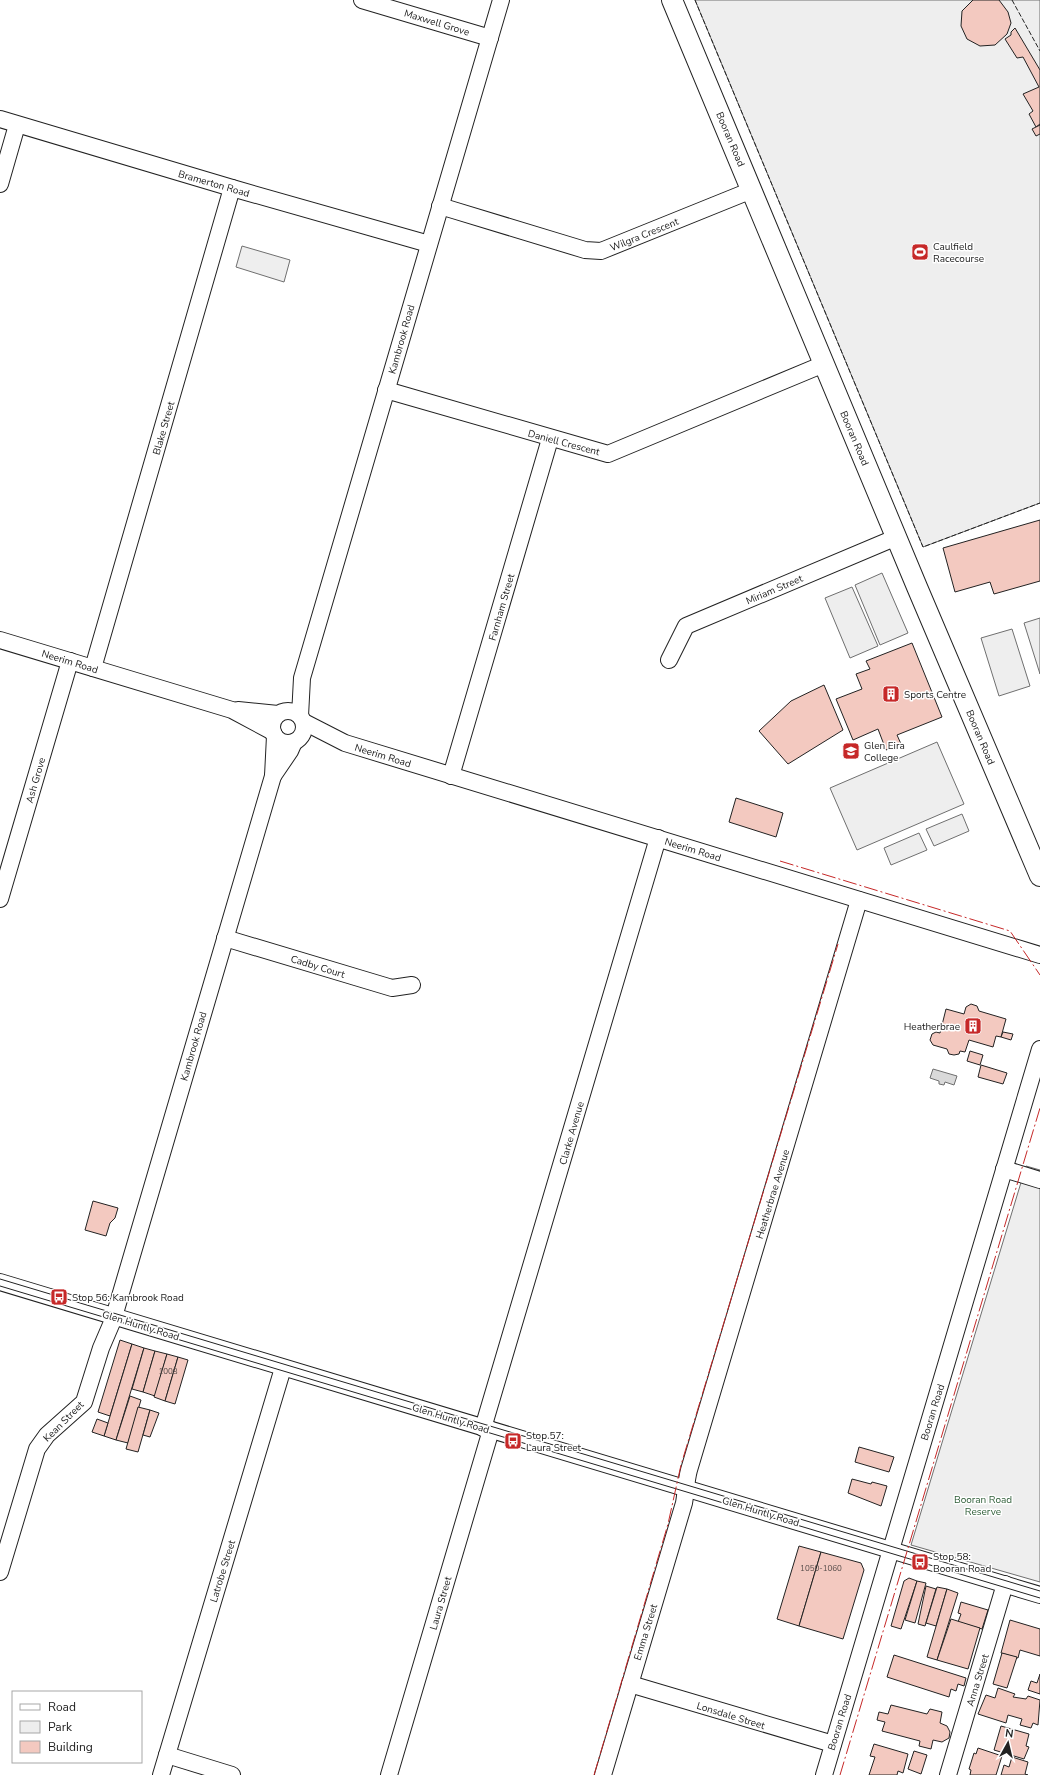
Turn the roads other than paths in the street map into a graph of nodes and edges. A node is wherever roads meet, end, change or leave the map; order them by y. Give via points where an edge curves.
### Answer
1 (362, 0) edge
2 (501, 0) edge
3 (672, 0) edge
4 (490, 38) junction
5 (0, 119) edge
6 (17, 125) junction
7 (0, 184) edge
8 (232, 188) junction
9 (752, 190) junction
10 (440, 206) junction
11 (429, 244) junction
12 (824, 364) junction
13 (386, 390) junction
14 (550, 438) junction
15 (897, 537) junction
16 (0, 640) edge
17 (669, 660) dead end
18 (70, 661) junction
19 (93, 668) junction
20 (302, 678) junction
21 (232, 710) junction
22 (280, 713) junction
23 (302, 719) junction
24 (274, 734) junction
25 (296, 741) junction
26 (345, 743) junction
27 (273, 776) junction
28 (451, 776) junction
29 (658, 838) junction
30 (1040, 876) edge
31 (0, 899) edge
32 (859, 900) junction
33 (225, 938) junction
34 (1040, 955) edge
35 (412, 985) dead end
36 (1040, 1049) edge
37 (1004, 1170) junction
38 (1040, 1180) edge
39 (0, 1282) edge
40 (114, 1317) junction
41 (284, 1368) junction
42 (487, 1429) junction
43 (685, 1488) junction
44 (891, 1550) junction
45 (0, 1572) edge
46 (1005, 1584) junction
47 (1040, 1595) edge
48 (630, 1684) junction
49 (833, 1744) junction
50 (167, 1755) junction
51 (161, 1775) edge
52 (232, 1775) edge
53 (389, 1775) edge
54 (603, 1775) edge
55 (824, 1775) edge
56 (948, 1775) edge

1 - 4 street, Maxwell Grove
2 - 4 street, Kambrook Road
3 - 9 main road, Booran Road
4 - 10 street, Kambrook Road
5 - 6 street, Bramerton Road
6 - 7 street
6 - 8 street, Bramerton Road
8 - 11 street, Bramerton Road
8 - 19 street, Blake Street
9 - 10 street, Wilgra Crescent via 601,251 585,250
9 - 12 main road, Booran Road
10 - 11 street, Kambrook Road
11 - 13 street, Kambrook Road
12 - 14 street, Daniell Crescent via 608,454
12 - 15 main road, Booran Road
13 - 14 street, Daniell Crescent
13 - 20 street, Kambrook Road
14 - 28 street, Farnham Street
15 - 17 street, Miriam Street via 686,626
15 - 30 main road, Booran Road
16 - 18 street, Neerim Road
18 - 19 street, Neerim Road
18 - 31 street, Ash Grove
19 - 21 street, Neerim Road
20 - 22 street, Kambrook Road
20 - 23 street, Kambrook Road
21 - 22 street, Neerim Road
21 - 24 street, Neerim Road
22 - 23 street via 291,711
22 - 24 street via 273,722
23 - 25 street via 304,732
23 - 26 street, Neerim Road
24 - 25 street via 283,742
24 - 27 street, Kambrook Road
25 - 26 street, Neerim Road
25 - 27 street, Kambrook Road
26 - 28 street, Neerim Road
27 - 33 street, Kambrook Road
28 - 29 street, Neerim Road
29 - 32 street, Neerim Road
29 - 42 street, Clarke Avenue
32 - 34 street, Neerim Road
32 - 43 street, Heatherbrae Avenue
33 - 35 street, Cadby Court via 392,988
33 - 40 street, Kambrook Road
36 - 37 street, Booran Road
37 - 38 street
37 - 44 street, Booran Road
39 - 40 street, Glen Huntly Road
40 - 41 street, Glen Huntly Road
40 - 45 street, Kean Street via 84,1402 47,1435 37,1449
41 - 42 street, Glen Huntly Road
41 - 50 street, Latrobe Street
42 - 43 street, Glen Huntly Road
42 - 53 street, Laura Street
43 - 44 street, Glen Huntly Road
43 - 48 street, Emma Street via 684,1503
44 - 46 street, Glen Huntly Road
44 - 49 street, Booran Road
46 - 47 street, Glen Huntly Road
46 - 56 street, Anna Street
48 - 49 street, Lonsdale Street
48 - 54 street, Emma Street
49 - 55 street, Booran Road
50 - 51 street, Latrobe Street
50 - 52 street

